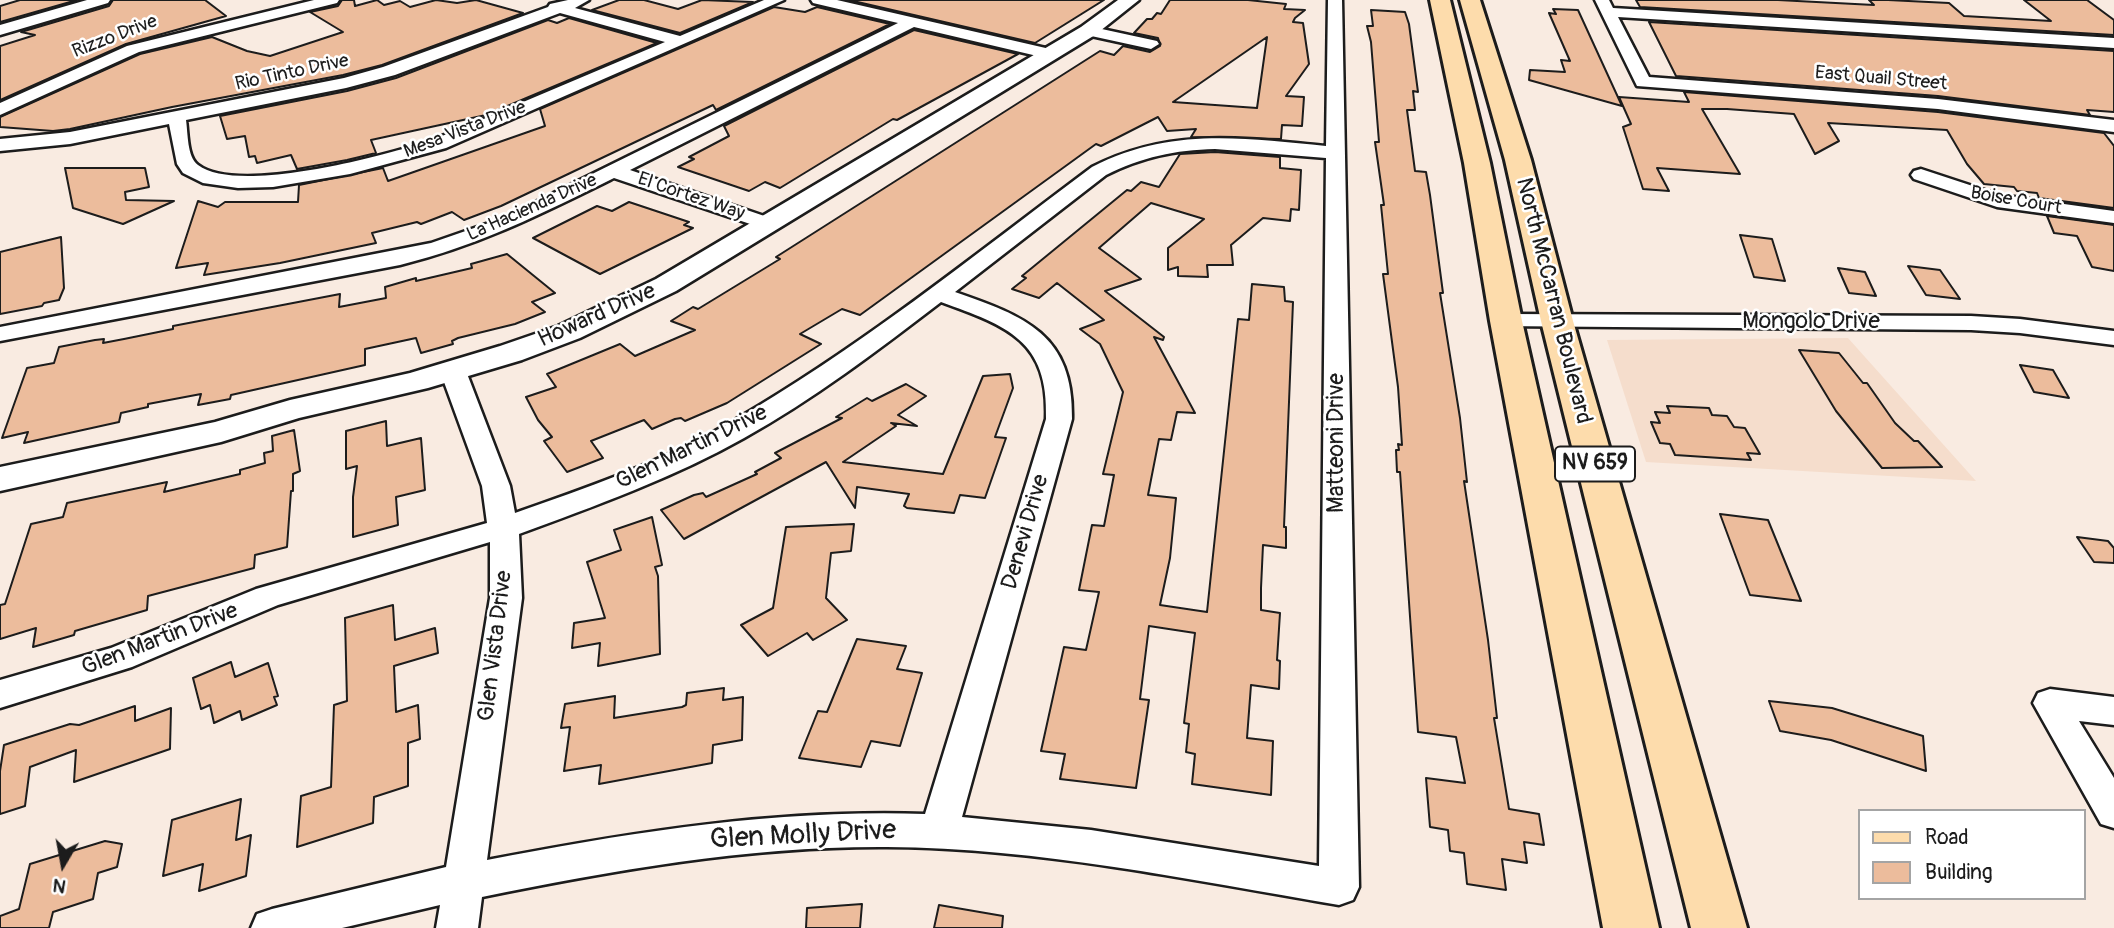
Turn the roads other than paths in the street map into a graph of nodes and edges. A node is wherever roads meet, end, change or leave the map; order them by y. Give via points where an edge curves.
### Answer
1 (103, 0) edge
2 (332, 0) edge
3 (528, 0) edge
4 (582, 0) edge
5 (777, 0) edge
6 (818, 0) edge
7 (1130, 0) edge
8 (1335, 0) edge
9 (1440, 0) edge
10 (1470, 0) edge
11 (1604, 6) edge
12 (559, 8) junction
13 (257, 18) junction
14 (912, 22) junction
15 (0, 30) edge
16 (1088, 31) junction
17 (279, 34) dead end
18 (681, 41) junction
19 (2114, 43) edge
20 (1151, 44) dead end
21 (1050, 54) junction
22 (0, 110) edge
23 (177, 118) junction
24 (2114, 126) edge
25 (0, 145) edge
26 (1336, 153) junction
27 (614, 171) junction
28 (1921, 175) dead end
29 (2114, 217) edge
30 (769, 224) junction
31 (939, 293) junction
32 (1506, 321) junction
33 (1557, 321) junction
34 (0, 334) edge
35 (2114, 338) edge
36 (453, 371) junction
37 (0, 480) edge
38 (504, 528) junction
39 (0, 694) edge
40 (2114, 711) edge
41 (2114, 812) edge
42 (939, 832) junction
43 (464, 881) junction
44 (1339, 887) joint
45 (272, 928) edge
46 (457, 928) edge
47 (1631, 928) edge
48 (1719, 928) edge

1 - 15 street
2 - 13 street, Rizzo Drive
3 - 12 street
4 - 12 street, Rio Tinto Drive
5 - 18 street, Mesa Vista Drive
6 - 14 street
7 - 16 street, Howard Drive
8 - 26 street, Matteoni Drive
9 - 32 main road, North McCarran Boulevard / NV 659
10 - 33 main road, North McCarran Boulevard / NV 659 via 1518,160
11 - 19 street
11 - 24 street, East Quail Street via 1643,82 1870,98
12 - 18 street
12 - 23 street, Rio Tinto Drive via 363,79
13 - 17 street
13 - 22 street, Rizzo Drive via 133,49
14 - 21 street
14 - 27 street, La Hacienda Drive
16 - 20 street
16 - 21 street, Howard Drive
18 - 23 street, Mesa Vista Drive via 439,144 280,180 231,181 198,174 184,161
21 - 30 street, Howard Drive
23 - 25 street, Rio Tinto Drive via 70,138
26 - 31 street, Glen Martin Drive via 1213,144 1170,146 1129,156 1099,171
26 - 44 street, Matteoni Drive
27 - 30 street, El Cortez Way
27 - 34 street, La Hacienda Drive via 510,222 439,248
28 - 29 street, Boise Court via 1997,201
30 - 36 street, Howard Drive via 621,309 523,349
31 - 38 street, Glen Martin Drive via 845,364 734,432 583,500
31 - 42 street, Denevi Drive via 992,312 1035,340 1050,357 1062,397
32 - 33 street, Mongolo Drive
32 - 47 main road, North McCarran Boulevard / NV 659
33 - 35 street, Mongolo Drive via 1971,323
33 - 48 main road, North McCarran Boulevard / NV 659
36 - 37 street, Howard Drive via 220,431
36 - 38 street, Glen Vista Drive via 496,486
38 - 39 street, Glen Martin Drive via 267,597 120,658
38 - 43 street, Glen Vista Drive via 506,598
40 - 41 street via 2050,703
42 - 43 street, Glen Molly Drive via 828,831 714,838 606,853
42 - 44 street, Glen Molly Drive via 1035,839
43 - 45 street, Glen Molly Drive
43 - 46 street, Glen Vista Drive

